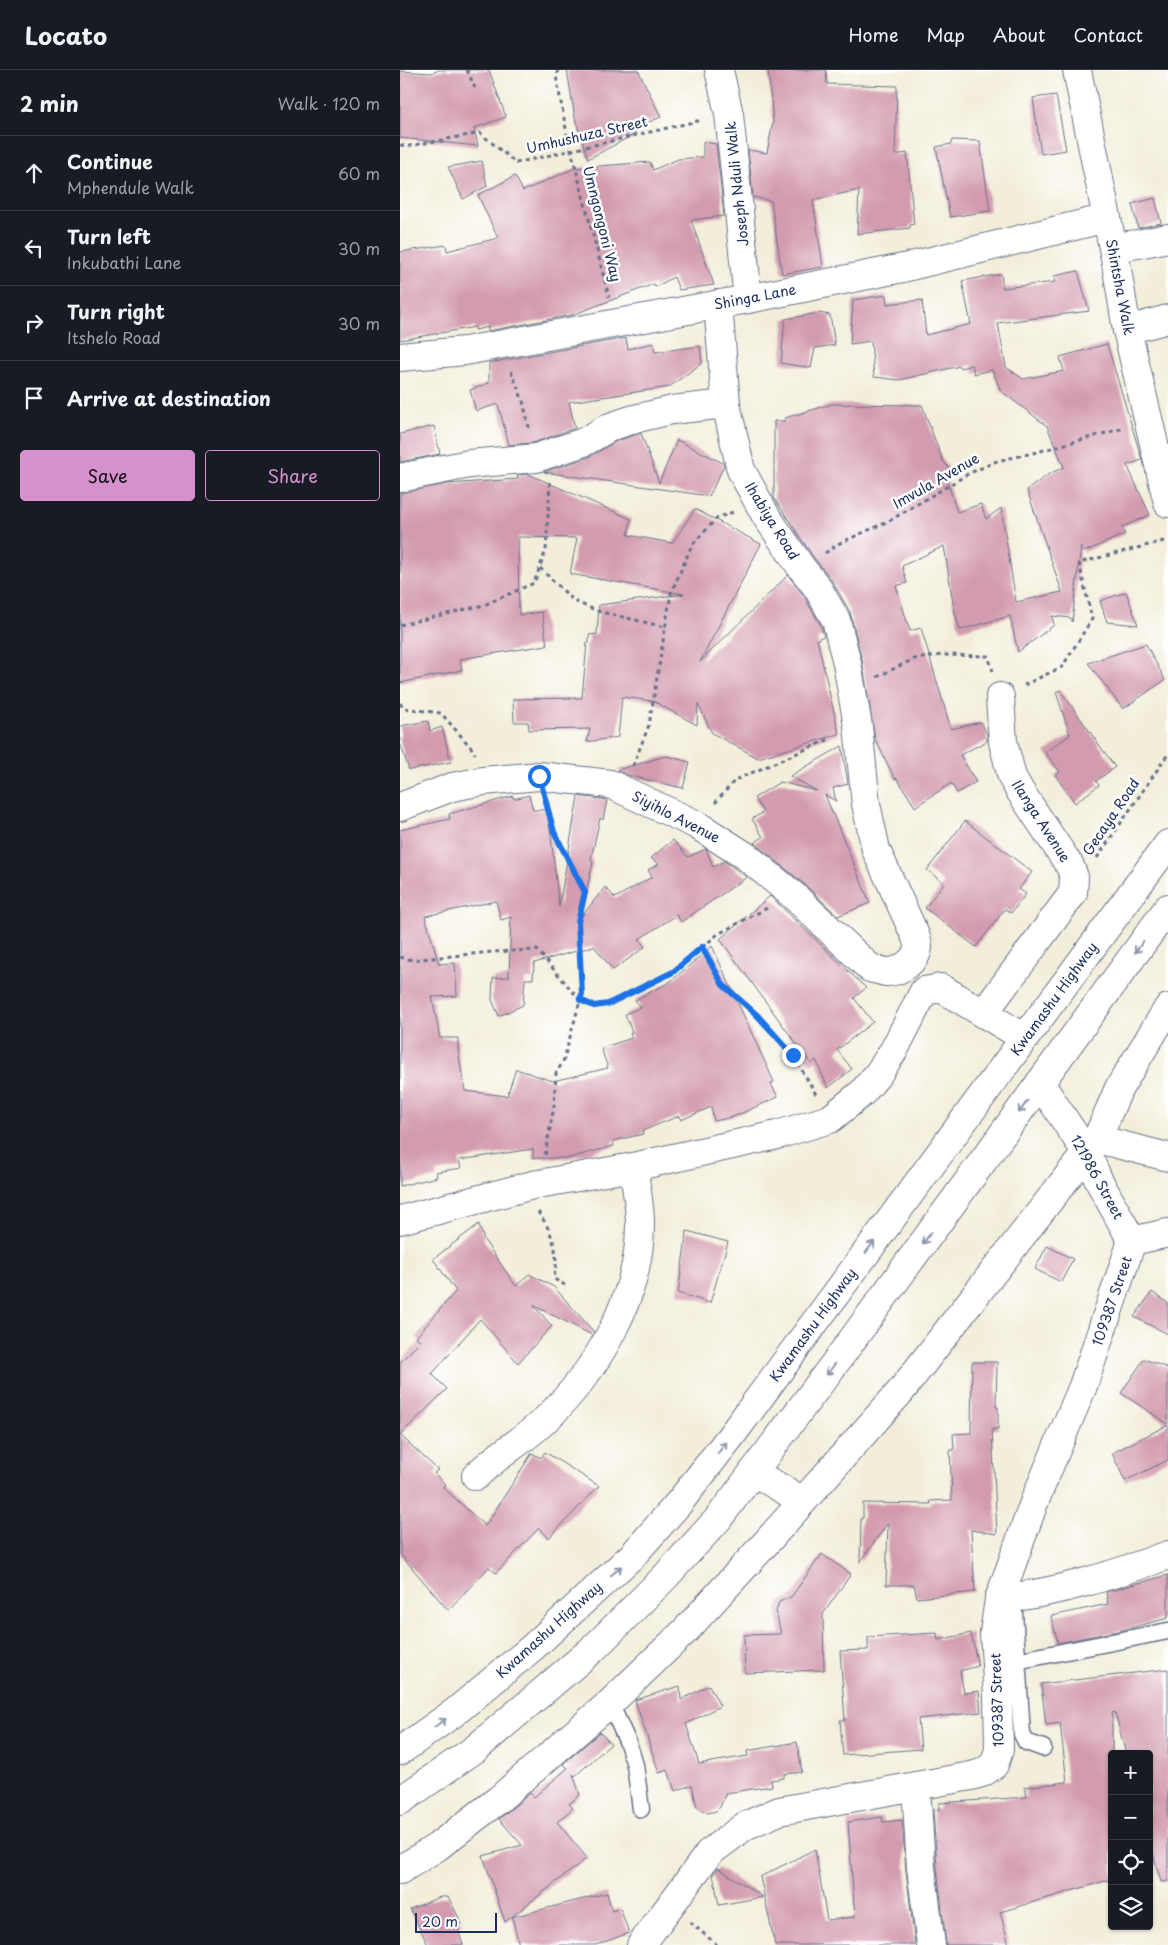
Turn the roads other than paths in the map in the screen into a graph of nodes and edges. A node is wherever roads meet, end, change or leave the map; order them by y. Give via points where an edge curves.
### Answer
1 (719, 70) edge
2 (1077, 70) edge
3 (1107, 218) junction
4 (1168, 238) edge
5 (1112, 247) junction
6 (748, 299) junction
7 (718, 304) junction
8 (1168, 319) edge
9 (1127, 330) junction
10 (400, 357) edge
11 (726, 404) junction
12 (400, 478) edge
13 (1168, 503) edge
14 (1000, 697) road end
15 (400, 807) edge
16 (1168, 844) edge
17 (1168, 908) edge
18 (908, 964) joint
19 (1168, 1008) edge
20 (983, 1014) junction
21 (1025, 1038) junction
22 (1040, 1083) junction
23 (1091, 1146) junction
24 (1168, 1157) edge
25 (634, 1167) junction
26 (400, 1220) edge
27 (1168, 1233) edge
28 (1132, 1241) junction
29 (753, 1472) junction
30 (476, 1476) dead end
31 (803, 1501) junction
32 (1168, 1555) edge
33 (1006, 1598) junction
34 (1168, 1631) edge
35 (1016, 1661) junction
36 (610, 1702) junction
37 (1044, 1748) dead end
38 (400, 1751) edge
39 (916, 1786) junction
40 (400, 1801) edge
41 (641, 1809) dead end
42 (400, 1870) edge
43 (642, 1945) edge
44 (931, 1945) edge

1 - 6 street, Joseph Nduli Walk via 729,114
2 - 3 street, Shintsha Walk
3 - 5 street, Shintsha Walk
3 - 6 street, Shinga Lane via 903,268
4 - 5 street
5 - 9 street, Shintsha Walk
6 - 7 street, Shinga Lane
7 - 10 street, Shinga Lane via 502,345
7 - 11 street, Ihabiya Road
8 - 9 street
9 - 13 street, Shintsha Walk
11 - 12 street via 672,410 634,419 610,427 584,442 536,458 470,464
11 - 18 street, Ihabiya Road via 741,470 766,516 817,587 836,620 852,689 866,804 876,850 918,946
14 - 20 street, Ilanga Avenue via 1003,742 1012,777 1074,877 1073,893
15 - 18 street, Siyihlo Avenue via 452,787 483,781 539,776 602,783 697,825 747,857 794,896 870,968 897,971
16 - 21 street, Kwamashu Highway
17 -> 22 street
19 - 23 street via 1119,1088
20 - 21 street
20 - 25 street via 941,988 924,991 878,1074 862,1093 830,1119 777,1135
38 -> 21 street, Kwamashu Highway via 455,1712 533,1647 632,1556 678,1504
22 - 23 street, 121986 Street
22 -> 29 street
23 - 24 street
23 - 28 street, 121986 Street via 1099,1181
23 - 31 street via 901,1391
25 - 26 street via 533,1185
25 - 30 street via 639,1210 638,1251 629,1292 609,1336 590,1367 543,1421
27 - 28 street
28 - 33 street, 109387 Street via 1083,1386 1036,1500
29 - 31 street
29 - 40 street via 718,1519 672,1570 594,1648 475,1749
31 - 36 street via 685,1631
32 - 33 street via 1073,1586
33 - 35 lane
33 - 39 street, 109387 Street via 994,1633 999,1750 994,1765 971,1776
34 - 35 lane
35 - 37 lane via 1022,1734 1026,1742
36 - 41 lane via 635,1766
36 - 42 street via 498,1800 437,1847
39 - 43 street, 109387 Street via 779,1811 745,1826 709,1854
39 - 44 street via 921,1868

